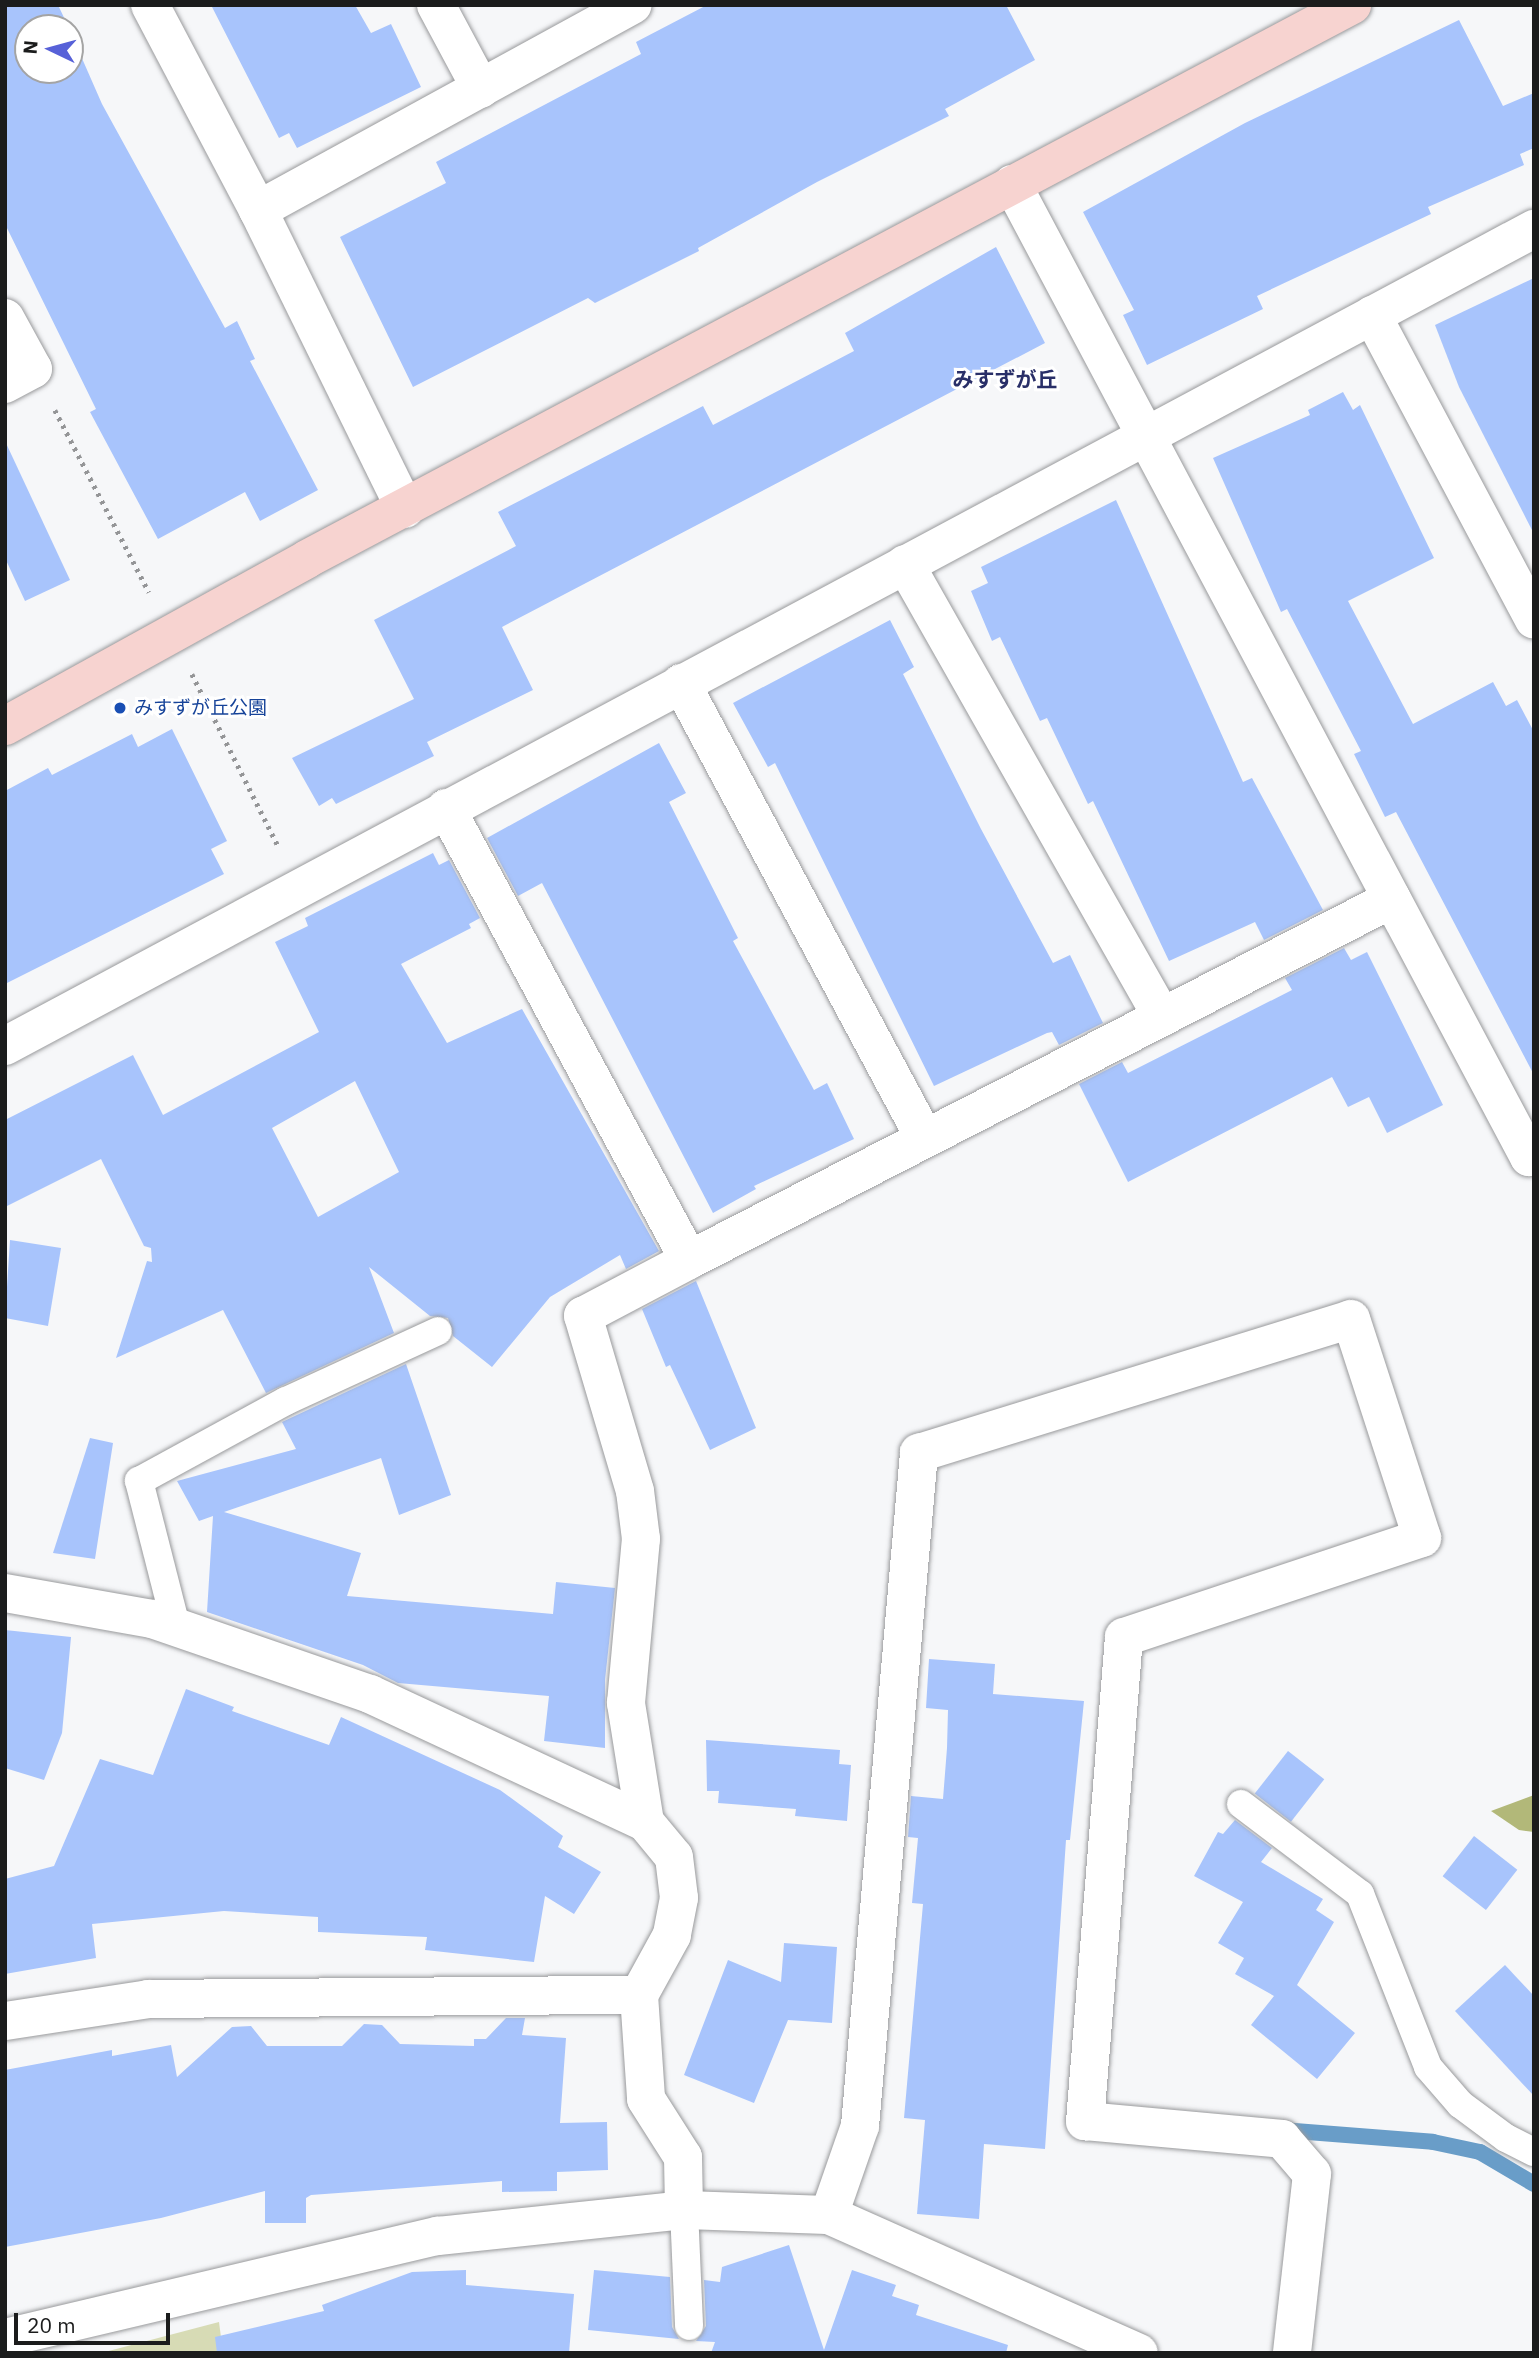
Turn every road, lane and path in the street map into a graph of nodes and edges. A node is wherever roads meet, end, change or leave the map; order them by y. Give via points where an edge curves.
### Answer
1 (150, 5) edge
2 (436, 5) edge
3 (634, 5) edge
4 (1352, 5) edge
5 (481, 89) junction
6 (1013, 184) junction
7 (258, 210) junction
8 (1534, 229) edge
9 (1372, 315) junction
10 (5, 318) edge
11 (5, 384) edge
12 (1146, 436) junction
13 (405, 509) junction
14 (905, 564) junction
15 (1534, 620) edge
16 (681, 683) junction
17 (5, 726) edge
18 (446, 808) junction
19 (1392, 899) junction
20 (1162, 1017) junction
21 (5, 1046) edge
22 (925, 1139) junction
23 (1534, 1154) edge
24 (689, 1260) junction
25 (438, 1331) dead end
26 (5, 1593) edge
27 (176, 1626) junction
28 (1241, 1804) dead end
29 (645, 1822) junction
30 (639, 1995) junction
31 (5, 2021) edge
32 (1534, 2152) edge
33 (684, 2210) junction
34 (829, 2215) junction
35 (689, 2326) dead end
36 (5, 2338) edge
37 (1139, 2353) edge
38 (1292, 2353) edge

1 - 7 street
2 - 5 street
3 - 5 street
4 - 6 street
5 - 7 street
6 - 12 street
6 - 13 street
7 - 13 street
8 - 9 street
9 - 12 street
9 - 15 street
10 - 11 street via 33,369
12 - 14 street
12 - 19 street
13 - 17 street
14 - 16 street
14 - 20 street
16 - 18 street
16 - 22 street
18 - 21 street
18 - 24 street
19 - 20 street
19 - 23 street via 1528,1157
20 - 22 street
22 - 24 street
24 - 29 street via 583,1316 635,1491 641,1539 626,1703
25 - 27 lane via 286,1401 139,1480
26 - 27 street
27 - 29 street via 370,1694
28 - 32 lane via 1360,1894 1428,2067 1460,2104
29 - 30 street via 674,1857 679,1898 671,1935
30 - 31 street via 148,1999
30 - 33 street via 646,2099 683,2157
33 - 34 street
33 - 35 lane
33 - 36 street via 438,2236
34 - 37 street
34 - 38 street via 860,2126 919,1453 1351,1319 1422,1538 1124,1637 1085,2121 1282,2139 1312,2174

